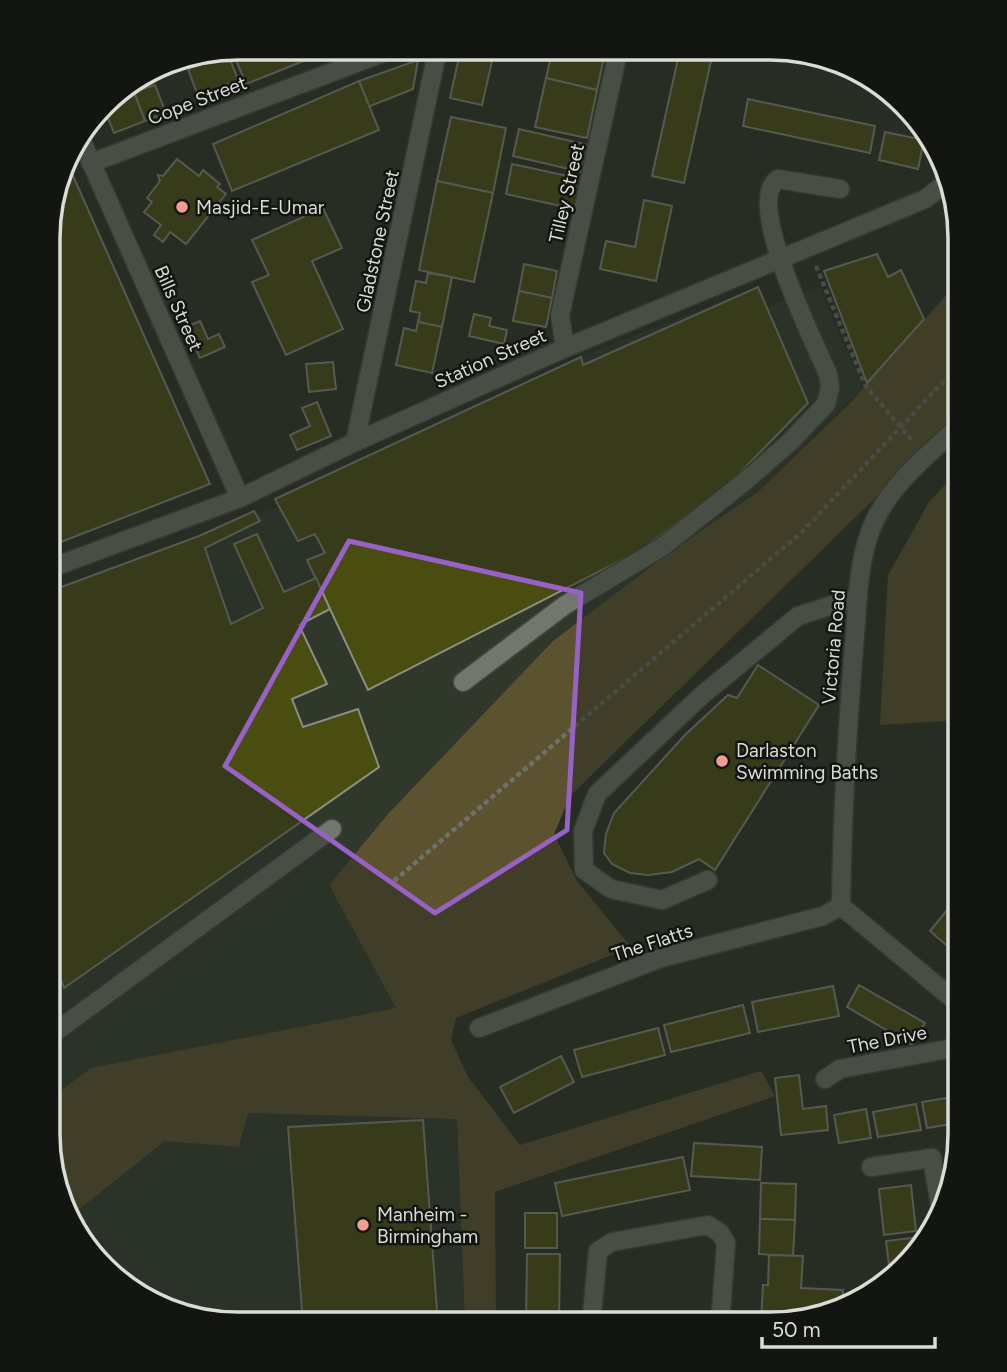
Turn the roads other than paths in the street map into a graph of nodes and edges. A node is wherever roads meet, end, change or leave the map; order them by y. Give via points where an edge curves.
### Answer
1 (364, 60) edge
2 (435, 60) edge
3 (617, 60) edge
4 (84, 146) edge
5 (91, 163) junction
6 (940, 187) edge
7 (840, 189) dead end
8 (779, 259) junction
9 (565, 348) junction
10 (948, 436) edge
11 (355, 442) junction
12 (240, 498) junction
13 (60, 565) edge
14 (858, 597) junction
15 (463, 682) dead end
16 (332, 829) dead end
17 (708, 880) dead end
18 (841, 906) junction
19 (947, 994) edge
20 (60, 1024) edge
21 (479, 1028) dead end
22 (947, 1049) edge
23 (825, 1079) dead end
24 (871, 1167) dead end
25 (938, 1192) edge
26 (592, 1312) edge
27 (721, 1312) edge

1 - 5 street, Cope Street
2 - 11 street, Gladstone Street
3 - 9 street, Tilley Street via 560,315
4 - 5 street, Bills Street
5 - 12 street, Bills Street
6 - 8 street, Station Street via 925,199
7 - 8 street via 774,182 771,226
8 - 9 street, Station Street
8 - 15 street via 828,374 825,404 790,442 707,513 662,547 565,605
9 - 11 street, Station Street
10 - 14 street, Victoria Road via 886,500 863,558
11 - 12 street, Station Street
12 - 13 street, Station Street
14 - 17 street via 798,616 700,697 597,794 583,831 584,870 611,890 662,900
14 - 18 street, Victoria Road via 845,767
16 - 20 street
18 - 19 street
18 - 21 street, The Flatts via 823,916 661,958
22 - 23 street, The Drive via 840,1069
24 - 25 street via 932,1158
26 - 27 street via 598,1251 612,1242 708,1224 726,1243

